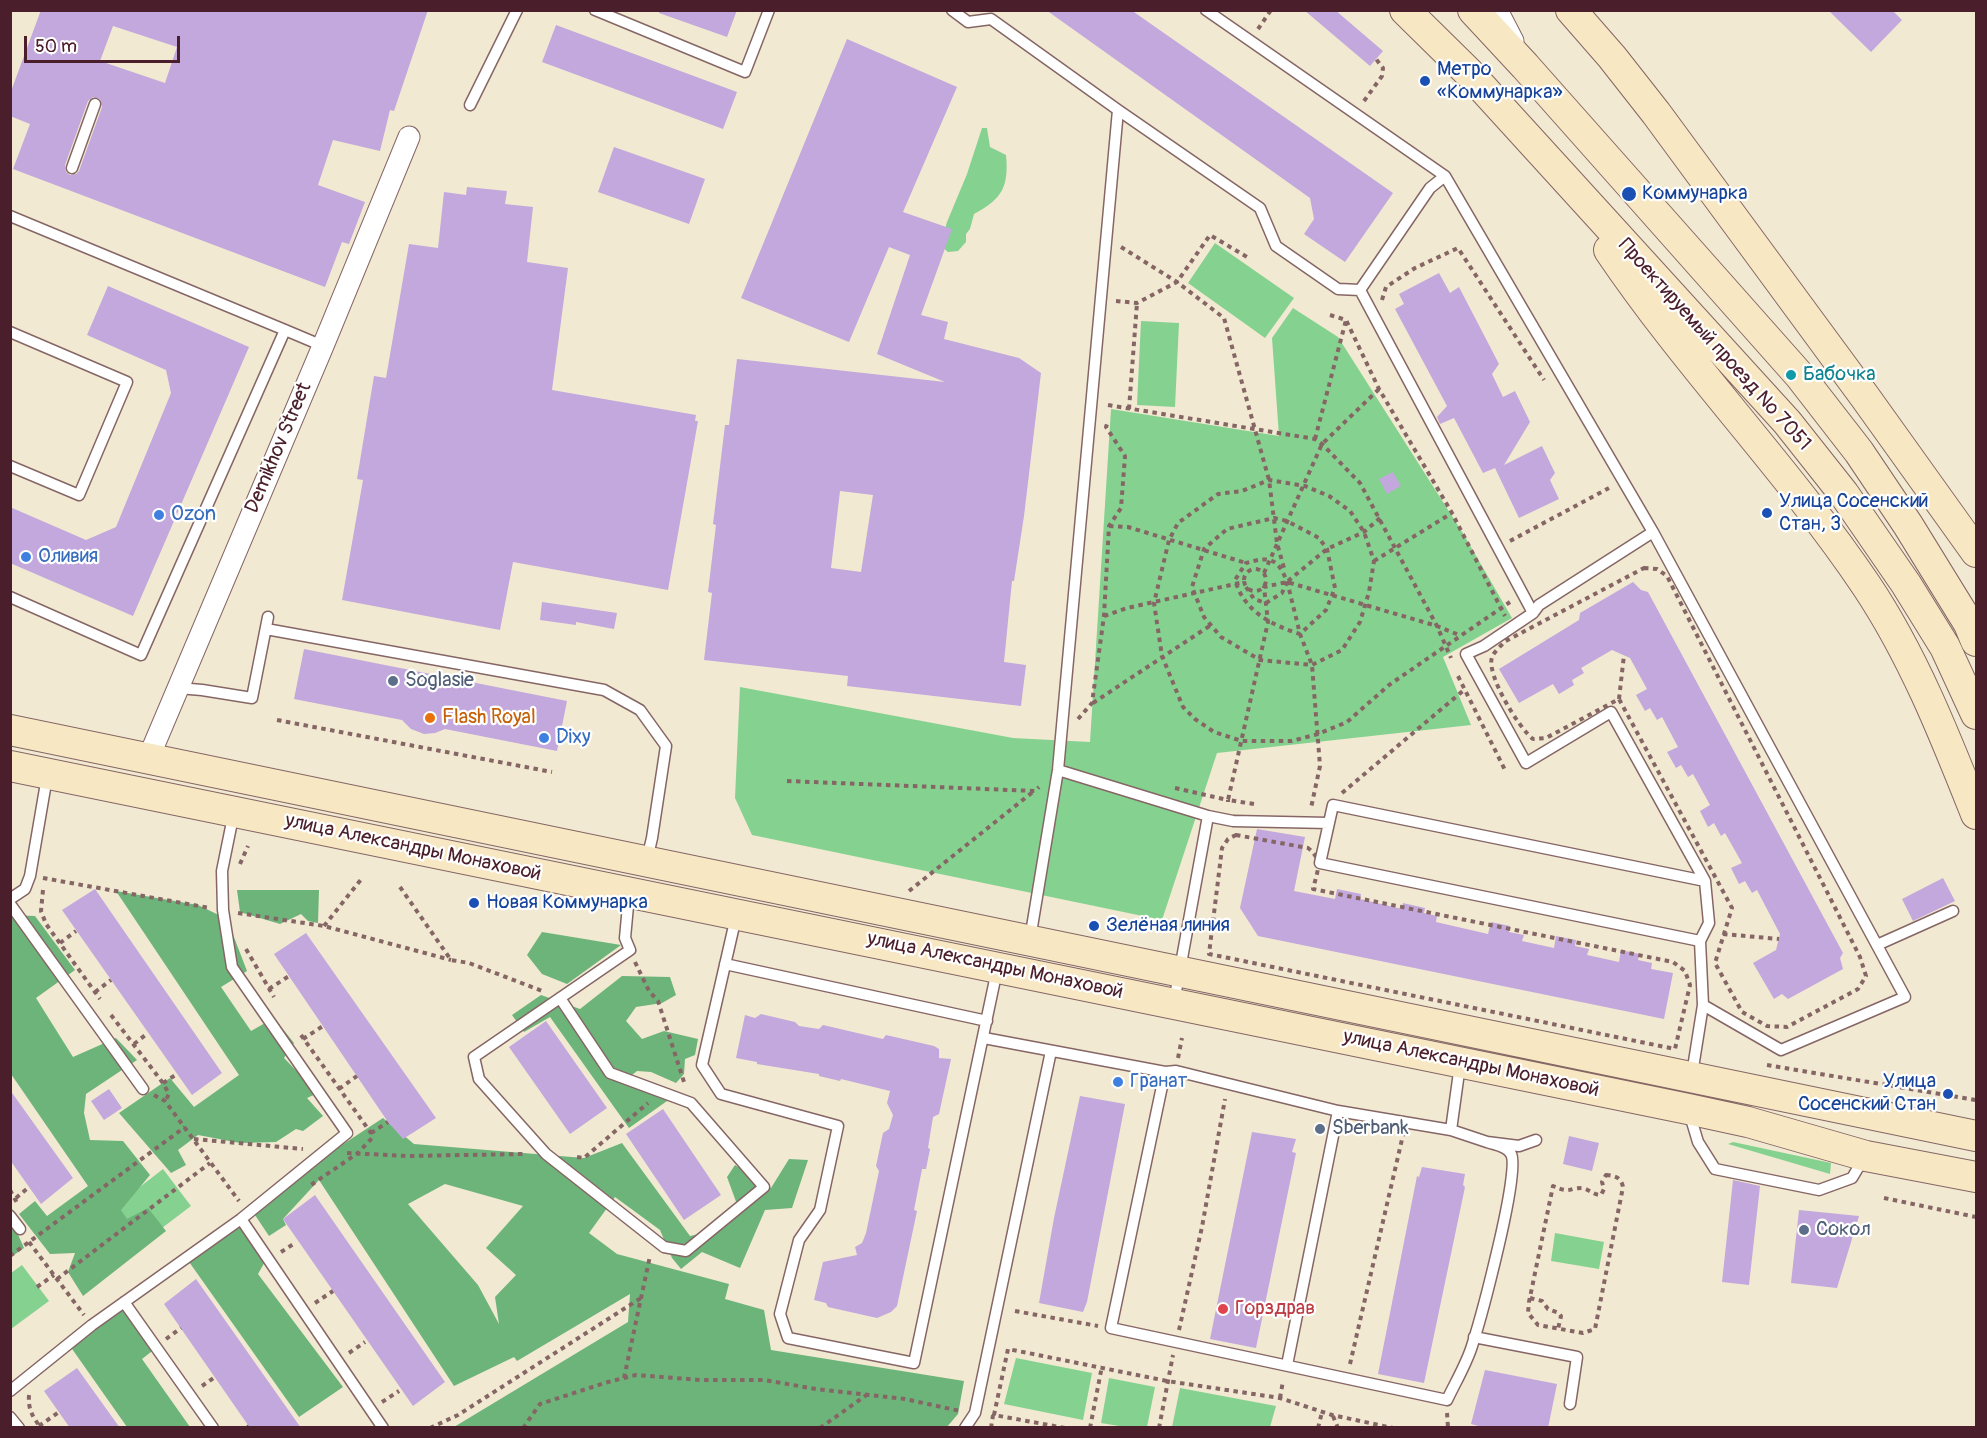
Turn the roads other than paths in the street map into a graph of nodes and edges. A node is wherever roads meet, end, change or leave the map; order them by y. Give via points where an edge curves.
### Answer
1 (518, 10) edge
2 (595, 10) edge
3 (769, 10) edge
4 (952, 10) edge
5 (1206, 10) edge
6 (1405, 10) edge
7 (1473, 10) edge
8 (1497, 10) edge
9 (1571, 10) edge
10 (1526, 66) junction
11 (95, 104) dead end
12 (470, 105) dead end
13 (1118, 110) junction
14 (409, 137) dead end
15 (1554, 167) junction
16 (72, 168) dead end
17 (1445, 176) junction
18 (10, 216) edge
19 (1360, 290) junction
20 (285, 330) junction
21 (10, 332) edge
22 (323, 346) junction
23 (10, 466) edge
24 (1653, 532) junction
25 (1977, 552) edge
26 (10, 597) edge
27 (1533, 614) junction
28 (268, 617) dead end
29 (266, 629) junction
30 (1977, 641) edge
31 (178, 688) junction
32 (1977, 714) edge
33 (10, 730) edge
34 (148, 759) junction
35 (10, 766) edge
36 (1058, 770) junction
37 (48, 773) junction
38 (234, 811) junction
39 (1977, 814) edge
40 (1208, 816) junction
41 (1329, 823) junction
42 (646, 862) junction
43 (1705, 881) junction
44 (629, 892) junction
45 (10, 899) edge
46 (10, 904) edge
47 (1953, 910) dead end
48 (737, 914) junction
49 (1030, 941) junction
50 (1700, 941) junction
51 (1877, 945) junction
52 (725, 964) junction
53 (998, 967) junction
54 (1180, 971) junction
55 (560, 998) junction
56 (1173, 1003) junction
57 (1703, 1005) junction
58 (987, 1021) junction
59 (984, 1038) junction
60 (1051, 1051) junction
61 (1460, 1062) junction
62 (1694, 1065) junction
63 (1165, 1072) junction
64 (143, 1089) road end
65 (1688, 1109) junction
66 (1338, 1111) junction
67 (1451, 1130) junction
68 (1977, 1136) edge
69 (1536, 1140) dead end
70 (1487, 1142) junction
71 (1866, 1156) junction
72 (1977, 1177) edge
73 (10, 1216) edge
74 (240, 1219) junction
75 (20, 1229) road end
76 (124, 1302) junction
77 (1474, 1337) junction
78 (1287, 1365) junction
79 (10, 1391) edge
80 (1570, 1404) dead end
81 (10, 1417) edge
82 (19, 1428) edge
83 (213, 1428) edge
84 (383, 1428) edge
85 (965, 1428) edge

1 - 12 lane
2 - 3 lane via 745,72
4 - 13 lane via 968,22 991,19
5 - 17 lane
6 - 15 main road, Проектируемый проезд № 7051 via 1469,73
7 - 10 main road, Проектируемый проезд № 7051
8 - 10 street
9 - 25 main road via 1663,122
10 - 30 main road, Проектируемый проезд № 7051 via 1806,384 1859,452 1908,525
11 - 16 lane
13 - 19 lane via 1260,208 1276,246 1338,289
13 - 36 lane
14 - 22 street, Demikhov Street
15 - 32 main road, Проектируемый проезд № 7051 via 1787,422 1844,494 1939,638
15 - 39 main road via 1676,342 1867,586 1936,713
17 - 19 lane via 1430,188
17 - 24 lane
18 - 20 lane
19 - 27 lane
20 - 22 lane
20 - 26 lane via 141,655
21 - 23 lane via 127,382 79,495
22 - 31 street, Demikhov Street
24 - 27 lane via 1539,605
24 - 51 lane
27 - 43 lane via 1466,654 1526,763 1611,712
28 - 29 lane
29 - 31 lane via 252,698
29 - 42 lane via 604,690 640,711 666,746
31 - 34 street, Demikhov Street
33 - 34 main road, улица Александры Монаховой
34 - 42 main road, улица Александры Монаховой
35 - 37 main road, улица Александры Монаховой
36 - 40 lane
36 - 49 lane
37 - 38 main road, улица Александры Монаховой
37 - 45 lane via 30,876 25,889
38 - 44 main road, улица Александры Монаховой
38 - 74 lane via 222,871 231,968 347,1133
40 - 41 lane via 1233,821
40 - 54 lane
41 - 43 lane via 1333,805
41 - 50 lane via 1320,863
42 - 49 main road, улица Александры Монаховой
43 - 50 lane via 1709,923
44 - 48 main road, улица Александры Монаховой
44 - 55 lane via 625,938 630,951
46 - 64 lane
47 - 51 lane
48 - 52 lane
48 - 53 main road, улица Александры Монаховой
49 - 54 main road, улица Александры Монаховой
50 - 57 lane
51 - 57 lane via 1905,997 1781,1050
52 - 58 lane
52 - 59 lane via 702,1065 722,1094 838,1126 820,1210 799,1240 780,1314 788,1338 914,1363
53 - 56 main road, улица Александры Монаховой
53 - 58 lane
54 - 56 lane
54 - 62 main road, улица Александры Монаховой
55 - 55 lane via 610,1073 691,1103 764,1187 686,1251 664,1247 546,1154 479,1079 474,1057
56 - 61 main road, улица Александры Монаховой
57 - 62 lane
58 - 59 lane
59 - 60 lane
60 - 63 lane
60 - 85 lane via 975,1413
61 - 65 main road, улица Александры Монаховой
61 - 67 lane
62 - 68 main road, улица Александры Монаховой
63 - 66 lane via 1176,1071
63 - 78 lane via 1111,1328
65 - 71 main road, улица Александры Монаховой
65 - 71 lane via 1698,1142 1714,1169 1819,1190 1852,1178
66 - 67 lane
66 - 78 lane
67 - 70 lane
69 - 70 lane via 1519,1146
70 - 77 lane via 1506,1148 1514,1163 1510,1198
71 - 72 main road, улица Александры Монаховой
73 - 75 lane
74 - 76 lane
74 - 84 lane
76 - 79 lane
76 - 83 lane
77 - 78 lane via 1447,1400
77 - 80 lane via 1577,1357
81 - 82 lane

